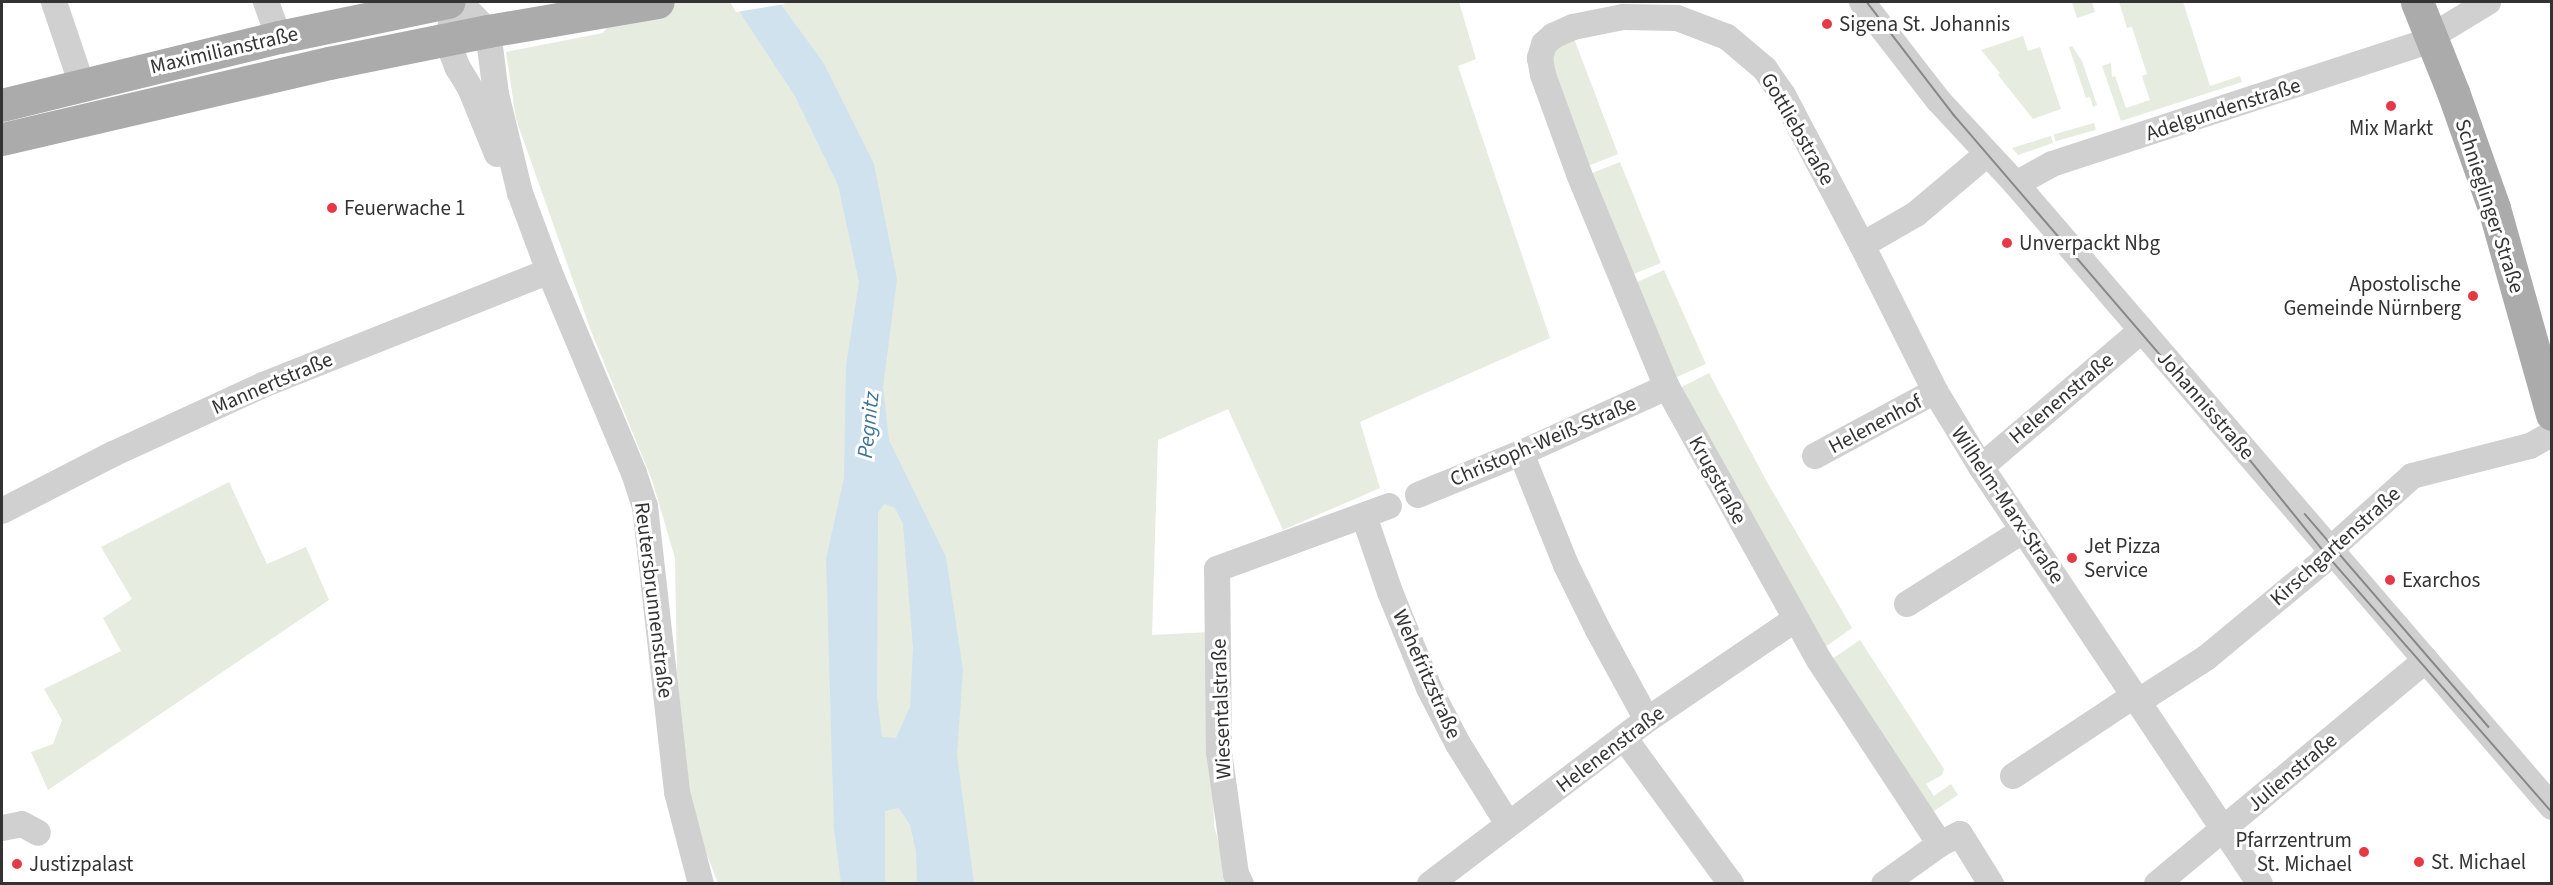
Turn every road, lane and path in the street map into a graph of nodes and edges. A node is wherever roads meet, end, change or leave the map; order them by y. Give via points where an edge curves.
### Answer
1 (54, 2) edge
2 (266, 2) edge
3 (448, 2) edge
4 (458, 2) edge
5 (658, 2) edge
6 (1862, 2) edge
7 (2417, 2) edge
8 (2488, 2) edge
9 (1573, 27) joint
10 (488, 31) junction
11 (279, 37) junction
12 (2432, 38) junction
13 (447, 40) junction
14 (82, 85) junction
15 (2, 105) edge
16 (2, 139) edge
17 (1987, 154) junction
18 (2016, 184) junction
19 (520, 193) junction
20 (1862, 245) junction
21 (549, 270) junction
22 (2142, 330) junction
23 (1667, 387) junction
24 (1935, 392) junction
25 (2551, 413) edge
26 (2552, 434) edge
27 (1521, 453) junction
28 (1815, 456) dead end
29 (1980, 467) junction
30 (1418, 495) dead end
31 (1389, 506) dead end
32 (2, 511) edge
33 (1364, 516) junction
34 (2024, 530) junction
35 (2331, 550) junction
36 (1907, 604) dead end
37 (1794, 620) junction
38 (2426, 660) junction
39 (2137, 698) junction
40 (1647, 720) junction
41 (1625, 739) junction
42 (2013, 776) dead end
43 (2552, 807) edge
44 (1508, 824) junction
45 (2, 828) edge
46 (2225, 829) junction
47 (38, 833) dead end
48 (1940, 844) junction
49 (701, 884) edge
50 (1241, 884) edge
51 (1430, 884) edge
52 (1731, 884) edge
53 (1884, 884) edge
54 (1991, 884) edge
55 (2157, 884) edge
56 (2260, 884) edge

1 - 14 street
2 - 11 street
3 - 11 main road, Maximilianstraße
4 - 10 street
4 - 13 street
5 - 10 main road, Maximilianstraße
6 - 17 street, Johannisstraße via 1938,100
7 - 12 main road, Schnieglinger Straße
8 - 12 street, Adelgundenstraße
9 - 20 street, Gottliebstraße via 1623,17 1677,18 1727,37 1747,52 1783,94
9 - 23 street, Krugstraße via 1544,44 1540,58 1544,75 1579,174
10 - 13 main road, Maximilianstraße
10 - 19 street, Reutersbrunnenstraße via 496,94
11 - 14 main road, Maximilianstraße
12 - 18 street, Adelgundenstraße via 2052,164
12 - 25 main road, Schnieglinger Straße via 2497,219
13 - 16 main road, Maximilianstraße
13 - 19 street, Reutersbrunnenstraße via 499,160
14 - 15 main road, Maximilianstraße
17 - 18 street, Johannisstraße
17 - 20 street via 1922,210
18 - 22 street, Johannisstraße
19 - 21 street, Reutersbrunnenstraße
20 - 24 street, Wilhelm-Marx-Straße
21 - 32 street, Mannertstraße via 263,385 113,454
21 - 49 street, Reutersbrunnenstraße via 645,506 677,792
22 - 29 street, Helenenstraße
22 - 35 street, Johannisstraße
23 - 27 street, Christoph-Weiß-Straße
23 - 37 street, Krugstraße
24 - 28 street, Helenenhof
24 - 29 street, Wilhelm-Marx-Straße
26 - 35 street, Kirschgartenstraße via 2530,446 2412,476
27 - 30 street, Christoph-Weiß-Straße
27 - 40 street via 1566,565
29 - 34 street, Wilhelm-Marx-Straße
31 - 33 street
33 - 44 street, Wehefritzstraße via 1429,688 1458,744
33 - 50 street, Wiesentalstraße via 1217,569 1219,752 1236,874
34 - 36 street
34 - 39 street, Wilhelm-Marx-Straße
35 - 38 street, Johannisstraße
35 - 39 street, Kirschgartenstraße via 2322,562 2206,658
37 - 40 street, Helenenstraße
37 - 48 street, Krugstraße
38 - 43 street, Johannisstraße
38 - 46 street, Julienstraße
39 - 42 street, Kirschgartenstraße
39 - 46 street, Wilhelm-Marx-Straße
40 - 41 street, Helenenstraße
41 - 44 street, Helenenstraße
41 - 52 street
44 - 51 street, Helenenstraße
45 - 47 street via 22,824
46 - 55 street, Julienstraße
46 - 56 street, Wilhelm-Marx-Straße
48 - 53 street
48 - 54 street via 1960,834

